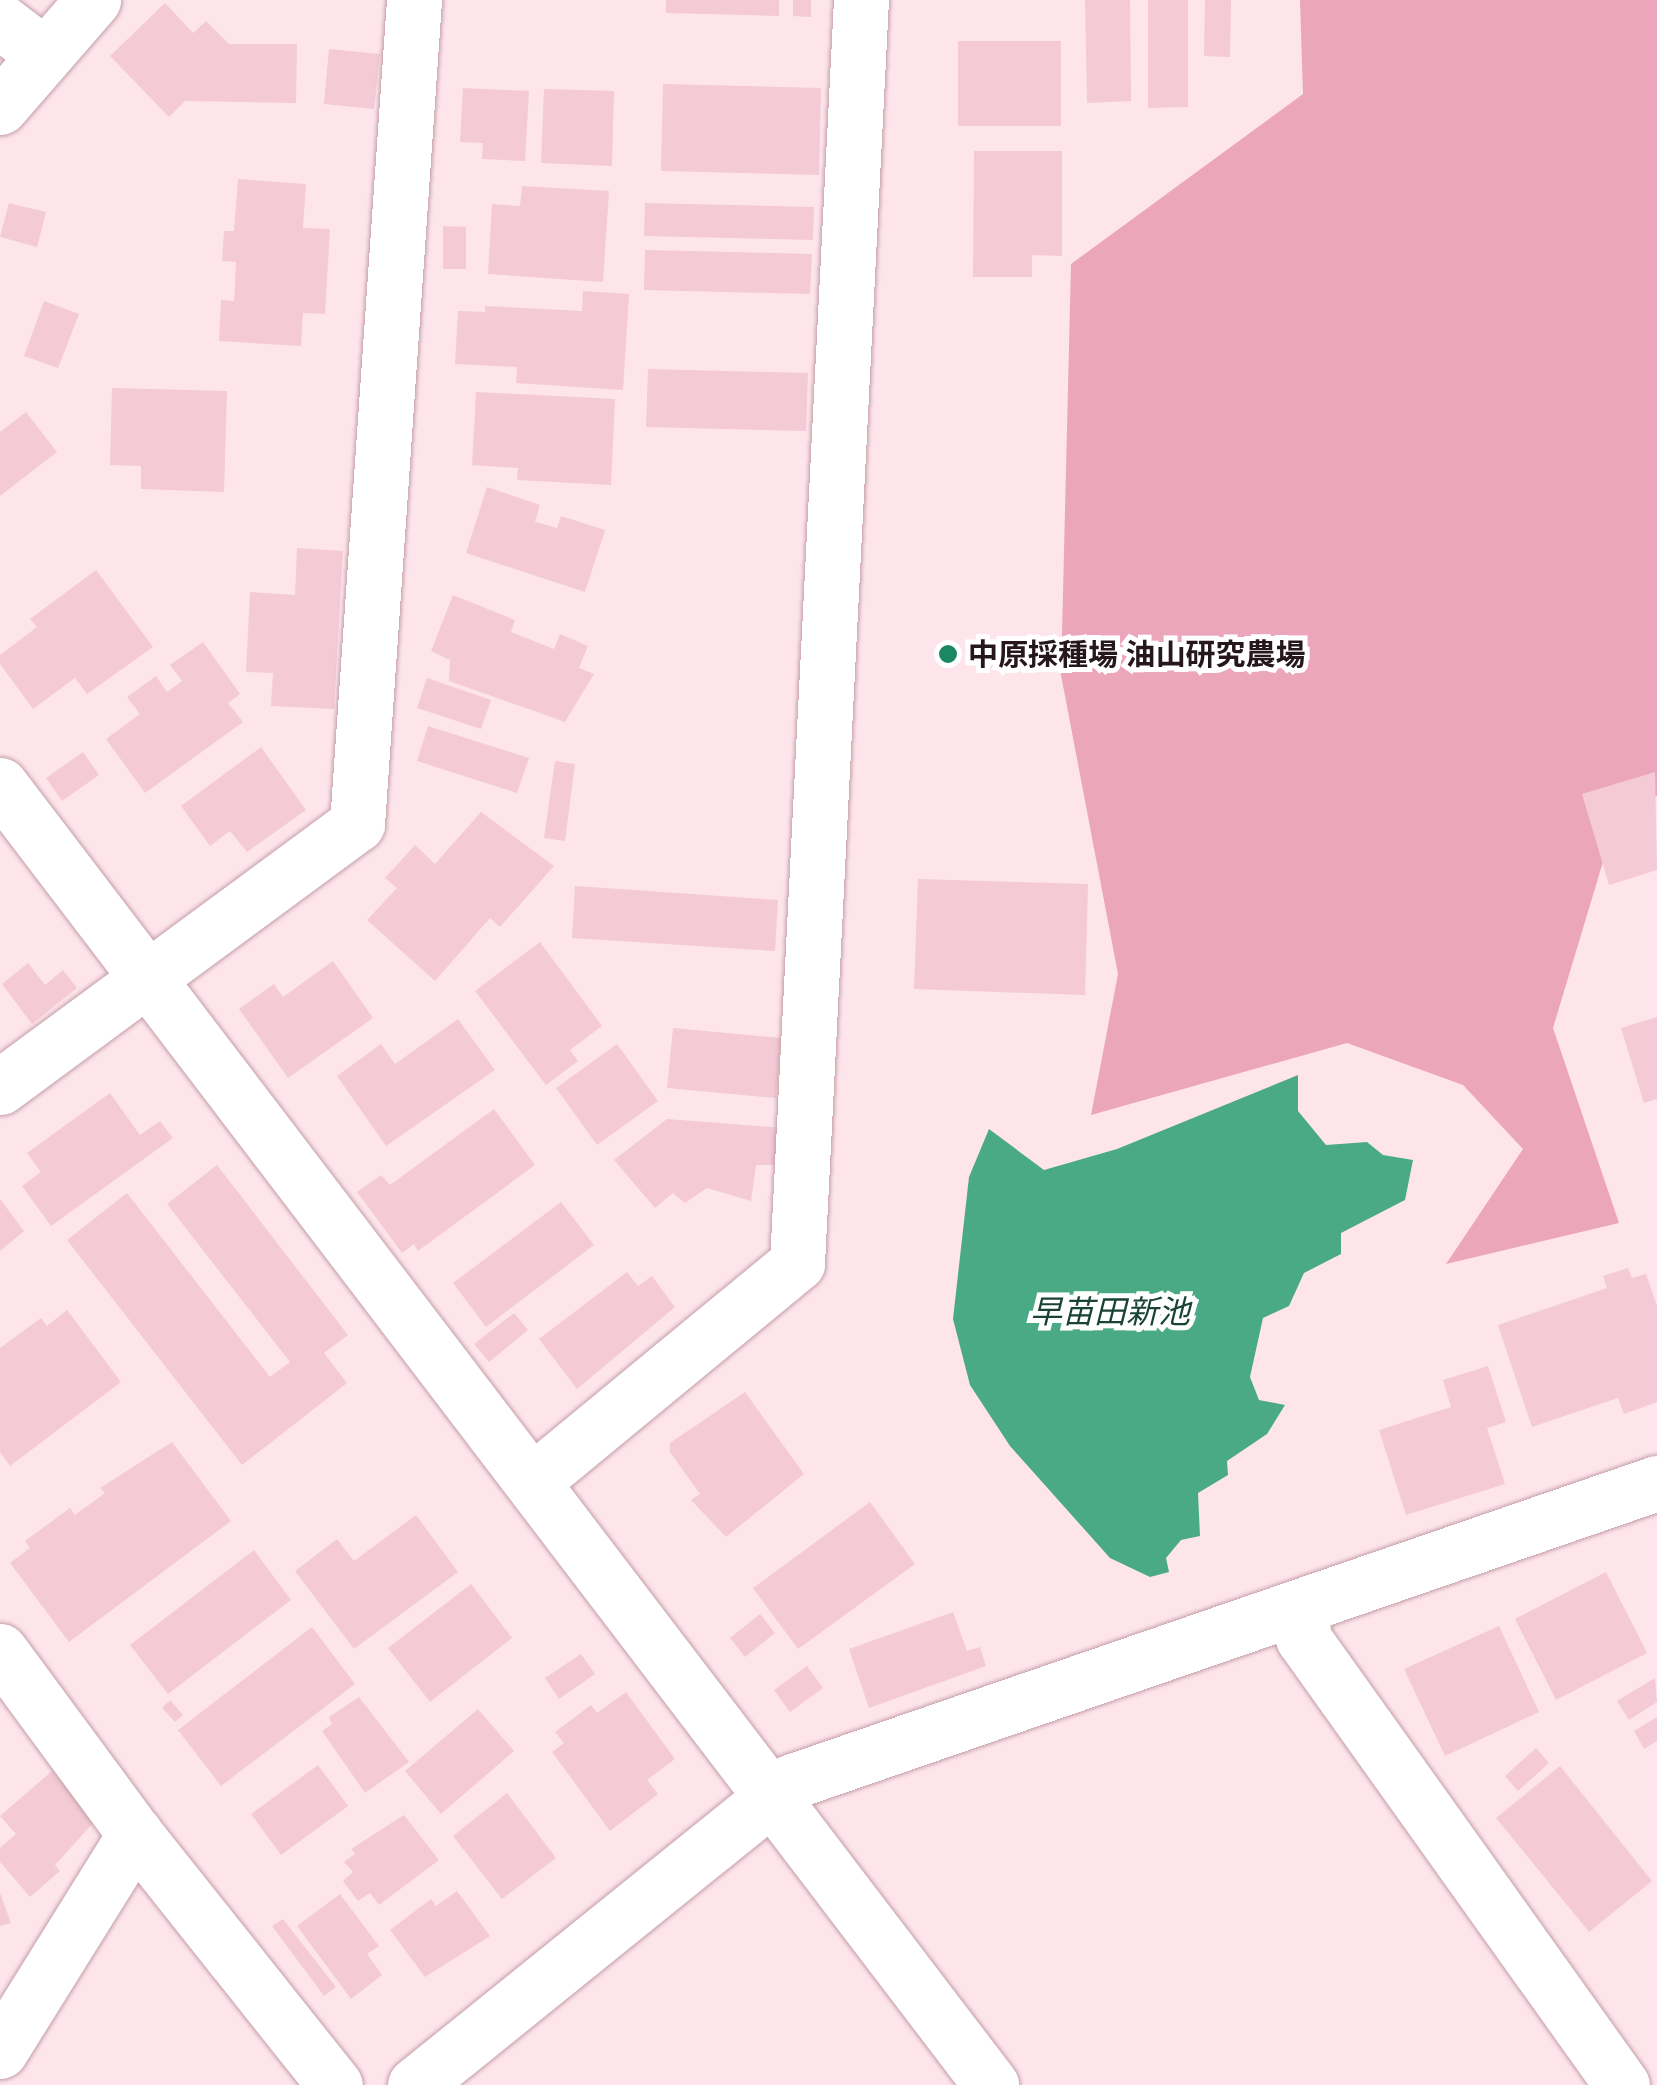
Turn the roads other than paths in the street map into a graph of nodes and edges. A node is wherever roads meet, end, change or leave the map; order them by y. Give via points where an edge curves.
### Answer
1 (92, 0) edge
2 (414, 0) edge
3 (861, 0) edge
4 (0, 22) edge
5 (45, 56) junction
6 (0, 106) edge
7 (0, 785) edge
8 (145, 977) junction
9 (0, 1086) edge
10 (534, 1480) junction
11 (1657, 1482) edge
12 (1302, 1608) junction
13 (2, 1658) edge
14 (770, 1798) junction
15 (135, 1834) junction
16 (0, 2051) edge
17 (335, 2085) edge
18 (414, 2085) edge
19 (992, 2085) edge
20 (1622, 2085) edge

1 - 5 street
2 - 8 street via 356,824
3 - 10 street via 797,1263
4 - 5 street
5 - 6 street
7 - 8 street
8 - 9 street
8 - 10 street
10 - 14 street
11 - 12 street
12 - 14 street via 790,1782
12 - 20 street via 1303,1638
13 - 15 street
14 - 18 street
14 - 19 street
15 - 16 street
15 - 17 street

